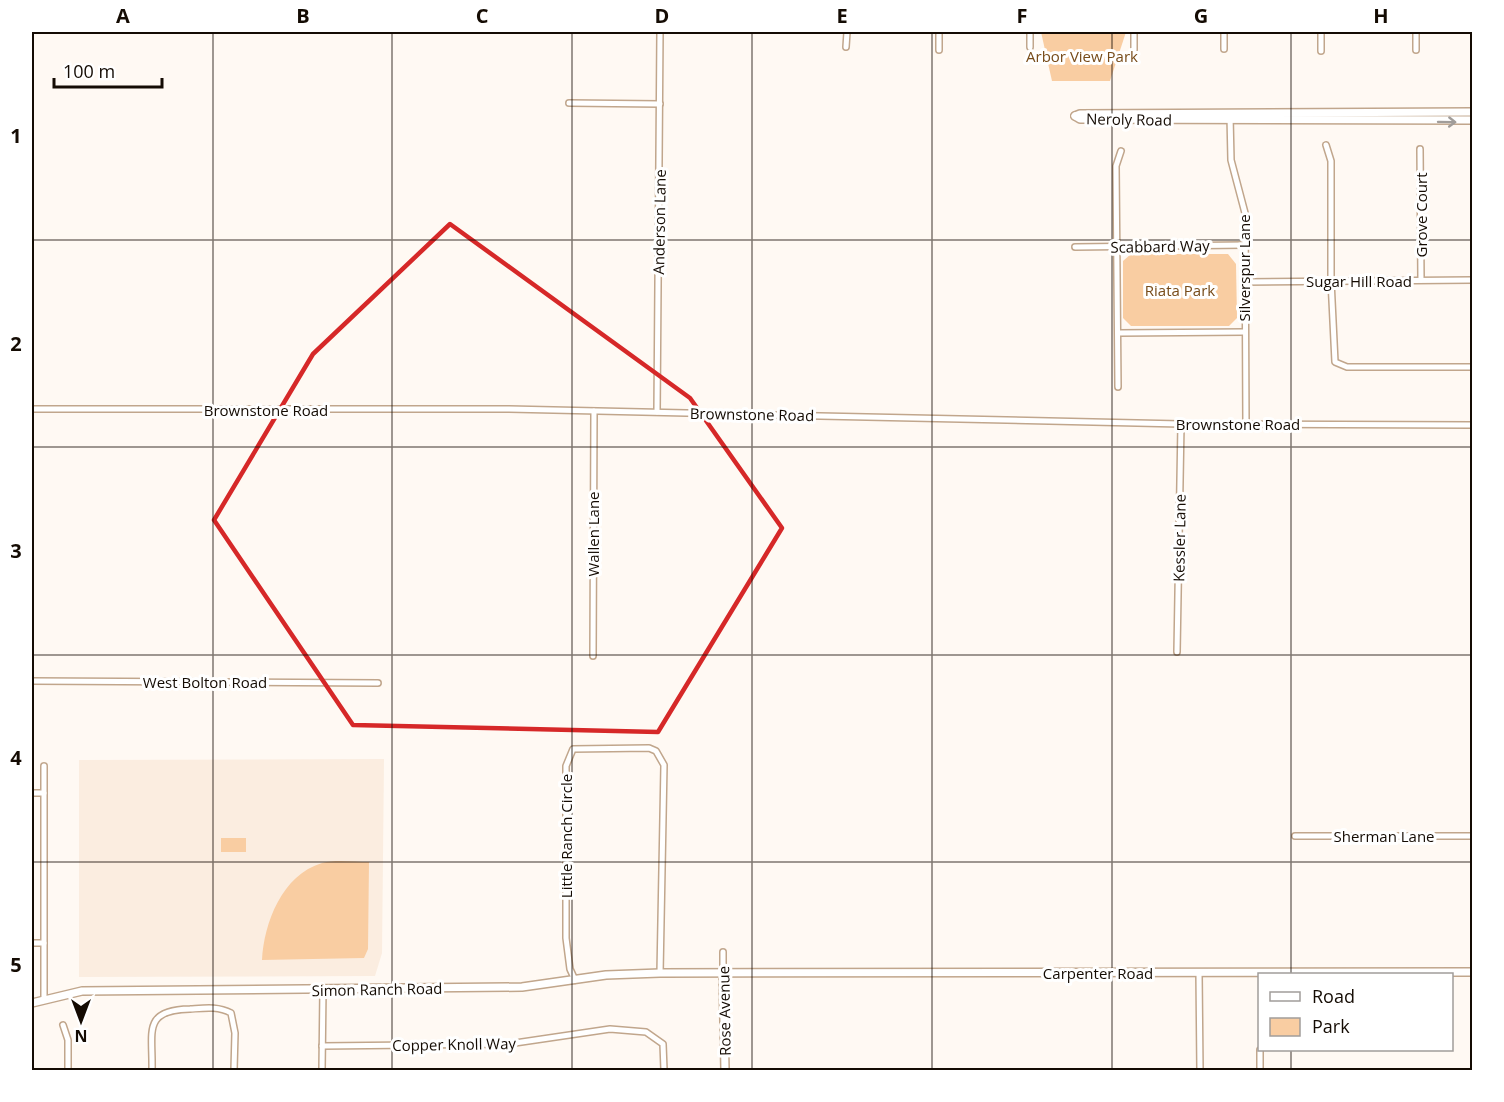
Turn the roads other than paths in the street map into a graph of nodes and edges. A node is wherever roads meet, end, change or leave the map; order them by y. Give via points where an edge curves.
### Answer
1 (660, 32) edge
2 (847, 32) edge
3 (939, 32) edge
4 (1030, 32) edge
5 (1134, 32) edge
6 (1224, 32) edge
7 (1321, 32) edge
8 (1416, 32) edge
9 (846, 47) dead end
10 (1030, 48) dead end
11 (1224, 49) dead end
12 (939, 51) dead end
13 (1134, 51) dead end
14 (1321, 51) dead end
15 (1416, 51) dead end
16 (568, 103) dead end
17 (660, 104) junction
18 (1473, 112) edge
19 (1230, 116) junction
20 (1473, 120) edge
21 (1326, 145) dead end
22 (1420, 149) dead end
23 (1121, 151) dead end
24 (1245, 245) junction
25 (1118, 246) junction
26 (1075, 247) dead end
27 (1331, 280) junction
28 (1421, 280) junction
29 (1473, 280) edge
30 (1245, 282) junction
31 (1244, 332) junction
32 (1119, 333) junction
33 (1473, 368) edge
34 (1118, 387) dead end
35 (32, 409) edge
36 (594, 411) junction
37 (657, 412) junction
38 (1181, 424) junction
39 (1246, 424) junction
40 (1473, 425) edge
41 (1177, 652) dead end
42 (593, 656) dead end
43 (32, 681) edge
44 (378, 683) dead end
45 (44, 766) dead end
46 (32, 793) edge
47 (44, 793) junction
48 (1295, 836) dead end
49 (1473, 836) edge
50 (32, 943) edge
51 (44, 943) junction
52 (723, 952) dead end
53 (1473, 972) edge
54 (660, 973) junction
55 (723, 973) junction
56 (1199, 973) junction
57 (575, 980) junction
58 (322, 989) junction
59 (44, 999) junction
60 (32, 1003) edge
61 (63, 1025) dead end
62 (322, 1046) junction
63 (1260, 1051) edge
64 (68, 1071) edge
65 (152, 1071) edge
66 (234, 1071) edge
67 (322, 1071) edge
68 (664, 1071) edge
69 (725, 1071) edge
70 (1200, 1071) edge
71 (1260, 1071) edge

1 - 17 street, Anderson Lane
2 - 9 street
3 - 12 street
4 - 10 street
5 - 13 street
6 - 11 street
7 - 14 street
8 - 15 street
16 - 17 street
17 - 37 street, Anderson Lane
18 - 19 street, Neroly Road
19 - 19 street, Neroly Road via 1080,114 1075,116 1080,119
19 -> 20 street, Neroly Road
19 - 24 street, Silverspur Lane via 1231,160 1245,213
21 - 27 street via 1331,161
22 - 28 street, Grove Court
23 - 25 street via 1116,166
24 - 25 street, Scabbard Way
24 - 30 street, Silverspur Lane
25 - 26 street, Scabbard Way
25 - 32 street
27 - 28 street, Sugar Hill Road
27 - 30 street, Sugar Hill Road
27 - 33 street via 1335,362 1347,367
28 - 29 street, Sugar Hill Road
30 - 31 street, Silverspur Lane
31 - 32 street
31 - 39 street, Silverspur Lane
32 - 34 street
35 - 36 street, Brownstone Road
36 - 37 street, Brownstone Road
36 - 42 street, Wallen Lane
37 - 38 street, Brownstone Road
38 - 39 street, Brownstone Road
38 - 41 street, Kessler Lane
39 - 40 street, Brownstone Road
43 - 44 street, West Bolton Road
45 - 47 street
46 - 47 street
47 - 51 street
48 - 49 street, Sherman Lane
50 - 51 street
51 - 59 street
52 - 55 street, Rose Avenue
53 - 56 street, Carpenter Road
54 - 55 street, Simon Ranch Road
54 - 57 street, Simon Ranch Road
54 - 57 street, Little Ranch Circle via 664,765 656,750 649,748 585,747 573,749 566,766 566,938
55 - 56 street, Carpenter Road
55 - 69 street, Rose Avenue
56 - 70 street
57 - 58 street, Simon Ranch Road via 522,987
58 - 59 street, Simon Ranch Road via 82,992
58 - 62 street
59 - 60 street, Simon Ranch Road
61 - 64 street via 68,1040
62 - 67 street
62 - 68 street, Copper Knoll Way via 508,1044 610,1029 646,1032 663,1044
63 - 71 street
65 - 66 street via 154,1022 159,1015 173,1009 220,1008 231,1013

